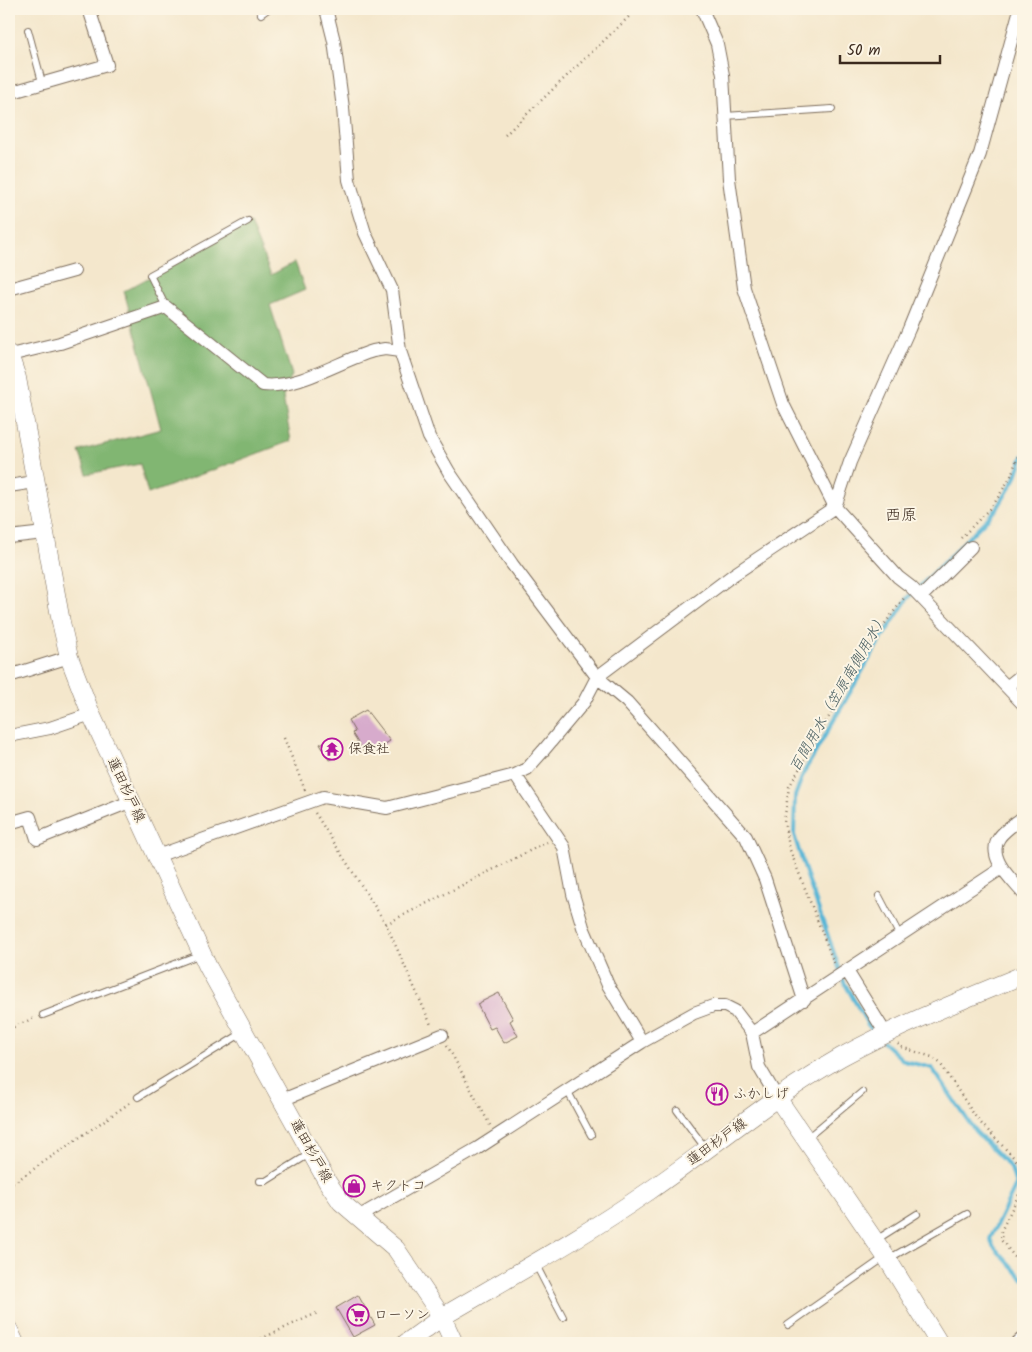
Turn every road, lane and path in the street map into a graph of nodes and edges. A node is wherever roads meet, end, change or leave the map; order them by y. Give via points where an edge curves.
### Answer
1 (89, 9) edge
2 (268, 9) edge
3 (326, 9) edge
4 (637, 9) edge
5 (702, 9) edge
6 (1020, 9) edge
7 (261, 14) dead end
8 (28, 30) dead end
9 (42, 82) junction
10 (9, 93) edge
11 (832, 110) dead end
12 (725, 116) junction
13 (505, 135) dead end
14 (248, 221) dead end
15 (74, 271) dead end
16 (9, 289) edge
17 (166, 307) junction
18 (400, 351) junction
19 (9, 352) edge
20 (1023, 442) edge
21 (35, 482) junction
22 (9, 486) edge
23 (835, 507) junction
24 (44, 533) junction
25 (9, 537) edge
26 (960, 539) dead end
27 (971, 547) dead end
28 (911, 587) junction
29 (921, 597) junction
30 (70, 657) junction
31 (1023, 674) edge
32 (9, 676) edge
33 (598, 677) junction
34 (1008, 686) junction
35 (1023, 704) edge
36 (91, 714) junction
37 (9, 736) edge
38 (284, 738) dead end
39 (515, 775) junction
40 (308, 800) junction
41 (132, 801) junction
42 (1023, 817) edge
43 (9, 823) edge
44 (558, 836) junction
45 (157, 856) junction
46 (1002, 868) junction
47 (1023, 893) edge
48 (879, 896) dead end
49 (386, 924) junction
50 (900, 936) junction
51 (202, 953) junction
52 (843, 974) junction
53 (1023, 975) edge
54 (804, 1000) junction
55 (43, 1014) joint
56 (9, 1029) edge
57 (244, 1032) junction
58 (752, 1033) junction
59 (888, 1033) junction
60 (439, 1036) junction
61 (642, 1042) junction
62 (567, 1090) junction
63 (862, 1092) dead end
64 (138, 1097) joint
65 (778, 1099) junction
66 (282, 1100) junction
67 (678, 1110) dead end
68 (591, 1135) dead end
69 (496, 1136) junction
70 (805, 1139) junction
71 (706, 1150) junction
72 (312, 1153) junction
73 (1023, 1170) edge
74 (260, 1180) dead end
75 (9, 1186) edge
76 (1023, 1186) edge
77 (918, 1214) dead end
78 (966, 1214) dead end
79 (358, 1217) junction
80 (875, 1240) junction
81 (887, 1258) junction
82 (535, 1263) junction
83 (1023, 1267) edge
84 (317, 1313) dead end
85 (442, 1316) junction
86 (562, 1317) dead end
87 (788, 1326) dead end
88 (9, 1330) edge
89 (1023, 1338) edge
90 (935, 1342) edge
91 (15, 1343) edge
92 (252, 1343) edge
93 (406, 1343) edge
94 (454, 1343) edge
95 (1017, 1343) edge

1 - 9 street via 108,66
2 - 7 lane
3 - 18 street via 342,98 349,180 365,233 392,290
4 - 13 path
5 - 12 street via 718,44
6 - 23 street via 980,154 909,330 850,462
8 - 9 lane
9 - 10 street
11 - 12 lane
12 - 23 street via 729,179 744,288 783,404
14 - 17 lane via 150,275
15 - 16 street
17 - 18 street via 263,385 276,387 293,382 373,351
17 - 19 street via 60,343
18 - 33 street via 429,437 449,472 512,564
19 - 21 main road, 蓮田杉戸線 via 17,378
20 - 26 path via 1011,476 994,504
21 - 22 street
21 - 24 main road, 蓮田杉戸線
23 - 28 street via 898,577
23 - 33 street via 733,575
24 - 25 street
24 - 30 main road, 蓮田杉戸線
27 - 29 street
28 - 29 street
28 - 52 path via 874,638 789,787 784,822 790,850
29 - 34 street
30 - 32 street
30 - 36 main road, 蓮田杉戸線
31 - 34 street
33 - 39 street via 584,702 543,751 527,769
33 - 54 street via 627,702 746,838 765,879
34 - 35 street
36 - 37 street via 50,728
36 - 41 main road, 蓮田杉戸線
38 - 40 path
39 - 40 street via 387,808 323,797
39 - 44 street
40 - 45 street
40 - 49 path
41 - 43 street via 37,839 30,818
41 - 45 main road, 蓮田杉戸線
42 - 46 street via 998,838 996,852
44 - 49 path
44 - 61 street via 564,847 583,927 608,985
45 - 51 main road, 蓮田杉戸線
46 - 47 street
46 - 50 street
48 - 50 lane
49 - 60 path
50 - 52 street
51 - 55 lane
51 - 57 main road, 蓮田杉戸線
52 - 54 street
52 - 59 street
53 - 59 main road, 蓮田杉戸線
54 - 58 street
55 - 56 path
57 - 64 lane
57 - 66 main road, 蓮田杉戸線
58 - 61 street via 735,1011 725,1006 713,1006
58 - 65 street via 759,1067
59 - 65 main road, 蓮田杉戸線 via 839,1058
59 - 73 path via 901,1047 932,1057 940,1063 977,1119
60 - 66 street
60 - 69 path
61 - 62 street
62 - 68 lane
62 - 69 street
63 - 70 lane
64 - 75 path
65 - 70 main road
65 - 71 main road, 蓮田杉戸線
66 - 72 main road, 蓮田杉戸線
67 - 71 lane
69 - 79 street
70 - 80 main road
71 - 82 main road, 蓮田杉戸線 via 648,1192
72 - 74 lane via 266,1181
72 - 79 main road, 蓮田杉戸線 via 342,1202
76 - 83 path via 1002,1229 1001,1240
77 - 80 lane
78 - 81 lane
79 - 85 main road, 蓮田杉戸線 via 396,1249
80 - 81 main road
81 - 87 lane
81 - 90 main road
82 - 85 main road, 蓮田杉戸線
82 - 86 lane
84 - 92 path
85 - 93 main road
85 - 94 main road
88 - 91 main road
89 - 95 street

